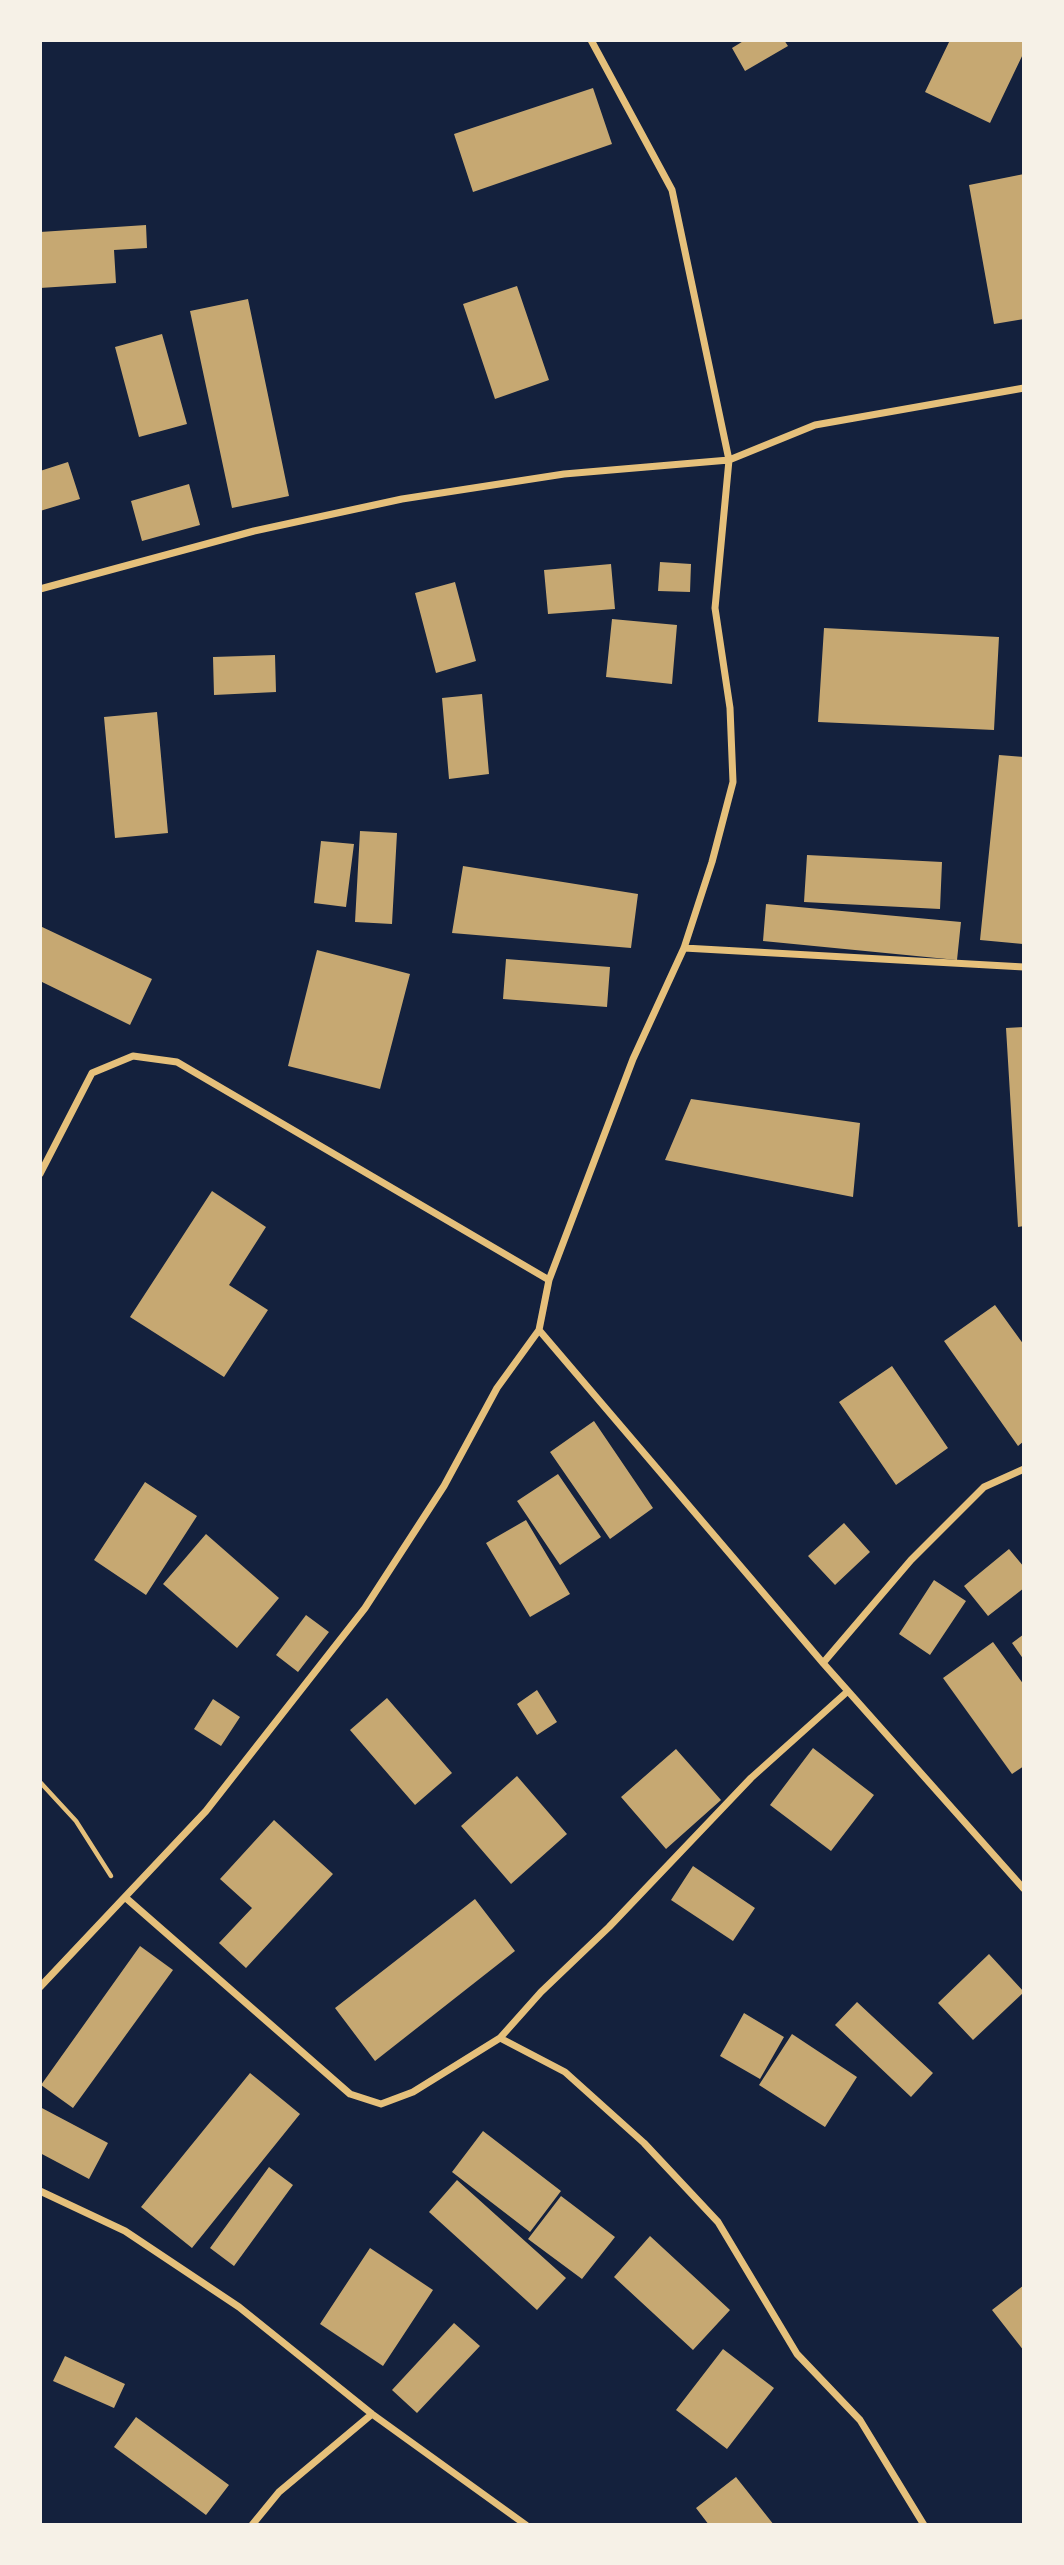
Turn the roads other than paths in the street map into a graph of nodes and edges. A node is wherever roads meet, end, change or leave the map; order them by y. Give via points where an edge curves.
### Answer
1 (591, 40) edge
2 (1024, 388) edge
3 (729, 460) junction
4 (40, 589) edge
5 (684, 948) junction
6 (1024, 967) edge
7 (40, 1174) edge
8 (549, 1280) junction
9 (539, 1330) junction
10 (1024, 1469) edge
11 (823, 1663) junction
12 (848, 1691) junction
13 (1024, 1889) edge
14 (126, 1898) junction
15 (40, 1987) edge
16 (500, 2038) junction
17 (40, 2191) edge
18 (372, 2414) junction
19 (252, 2525) edge
20 (526, 2525) edge
21 (924, 2525) edge

1 - 3 street via 672,190
2 - 3 street via 815,425
3 - 4 street via 564,474 402,499 254,531
3 - 5 street via 715,608 730,708 733,782
5 - 6 street
5 - 8 street via 633,1059
7 - 8 street via 92,1073 133,1056 177,1062
8 - 9 street
9 - 11 street
9 - 14 street via 497,1388 444,1486 365,1608 206,1811
10 - 11 street via 984,1487 911,1560
11 - 12 street
12 - 13 street
12 - 16 street via 751,1778
14 - 15 street
14 - 16 street via 350,2094 381,2104 413,2092
16 - 21 street via 565,2071 644,2143 719,2222 797,2354 860,2420
17 - 18 street via 125,2231 239,2307
18 - 19 street via 279,2492
18 - 20 street

